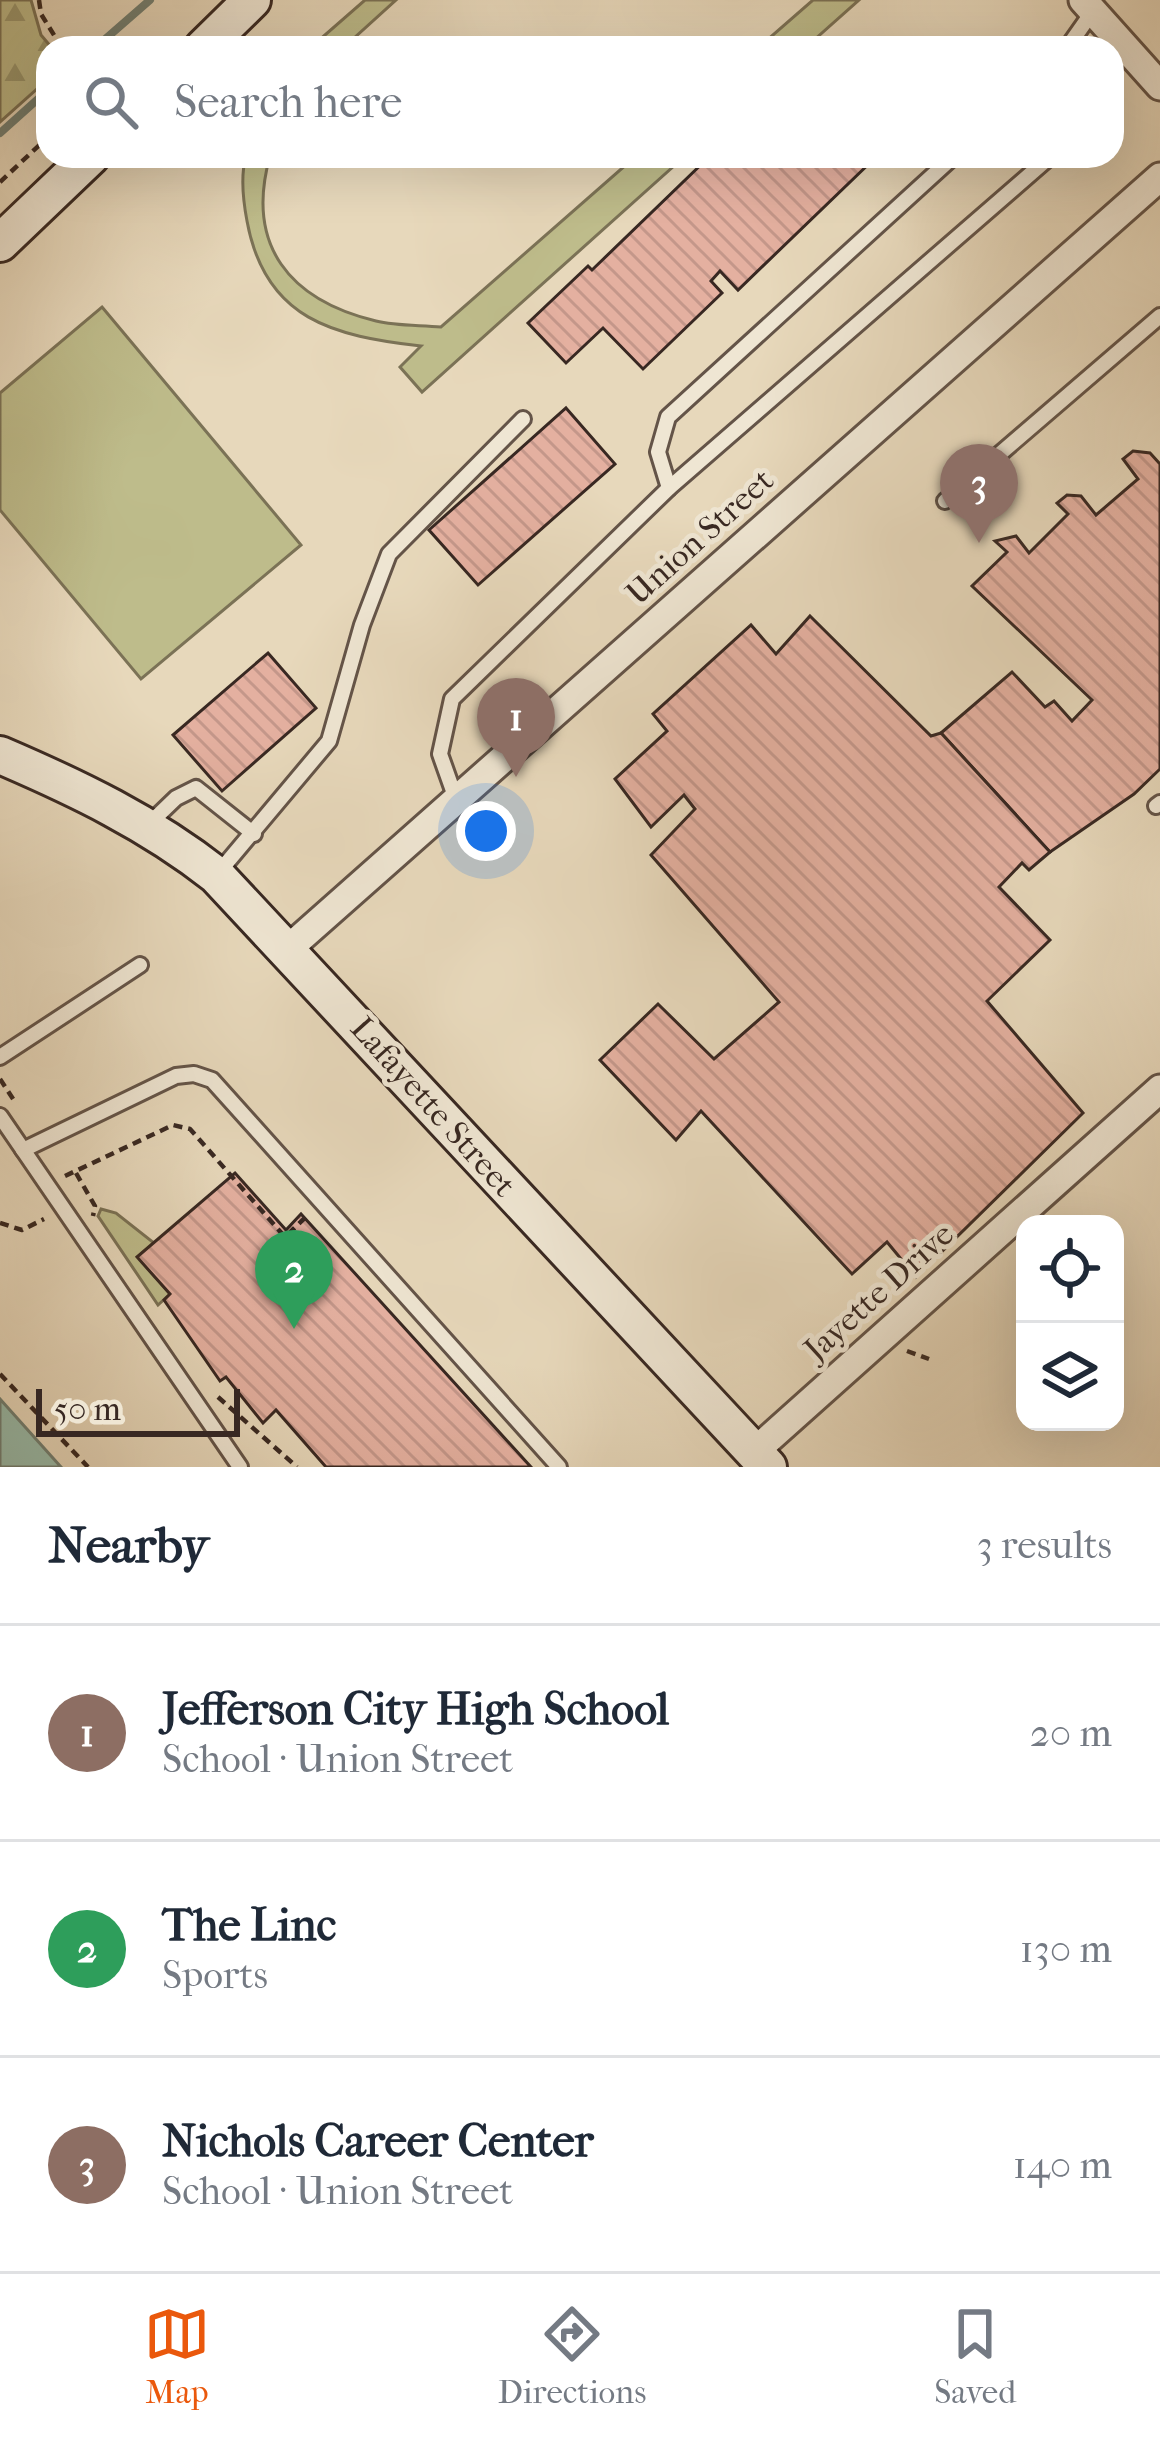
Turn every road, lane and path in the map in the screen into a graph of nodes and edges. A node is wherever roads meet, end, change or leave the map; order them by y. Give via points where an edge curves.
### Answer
1 (39, 0) edge
2 (253, 0) edge
3 (1088, 6) edge
4 (54, 36) edge
5 (216, 36) edge
6 (1072, 36) edge
7 (1115, 36) edge
8 (1124, 46) edge
9 (1160, 86) edge
10 (36, 148) edge
11 (78, 168) edge
12 (941, 168) edge
13 (1037, 168) edge
14 (1160, 177) edge
15 (0, 182) edge
16 (0, 243) edge
17 (1160, 316) edge
18 (1147, 328) junction
19 (1160, 343) edge
20 (524, 419) dead end
21 (669, 488) junction
22 (945, 501) dead end
23 (0, 754) edge
24 (0, 775) edge
25 (68, 784) junction
26 (457, 802) junction
27 (147, 826) junction
28 (254, 834) junction
29 (216, 875) junction
30 (288, 949) junction
31 (140, 965) dead end
32 (0, 1057) edge
33 (1156, 1100) edge
34 (0, 1116) edge
35 (23, 1150) junction
36 (92, 1216) dead end
37 (307, 1216) dead end
38 (0, 1374) edge
39 (206, 1386) dead end
40 (761, 1459) edge
41 (88, 1467) edge
42 (240, 1467) edge
43 (297, 1467) edge
44 (559, 1467) edge

1 - 4 path
2 - 5 main road
3 - 6 lane
3 - 7 street
8 - 9 street
10 - 15 path
11 - 16 main road
12 - 21 lane via 668,417 658,452
13 - 21 lane
14 - 26 street, Union Street
17 - 18 lane
18 - 19 lane
18 - 22 lane
20 - 28 lane via 389,554 329,741
21 - 26 lane via 452,699 440,754
23 - 25 main road, Lafayette Street
24 - 25 main road, Lafayette Street
25 - 27 main road, Lafayette Street
26 - 30 street, Union Street
27 - 28 lane via 196,788
27 - 29 main road, Lafayette Street
28 - 29 lane
29 - 30 main road, Lafayette Street
30 - 40 main road, Lafayette Street
31 - 32 lane
33 - 40 street, Jayette Drive
34 - 35 lane
35 - 42 lane
35 - 44 lane via 176,1076 212,1080
36 - 37 path via 95,1206 76,1173 173,1125 190,1129 285,1237
38 - 41 path
39 - 43 path

